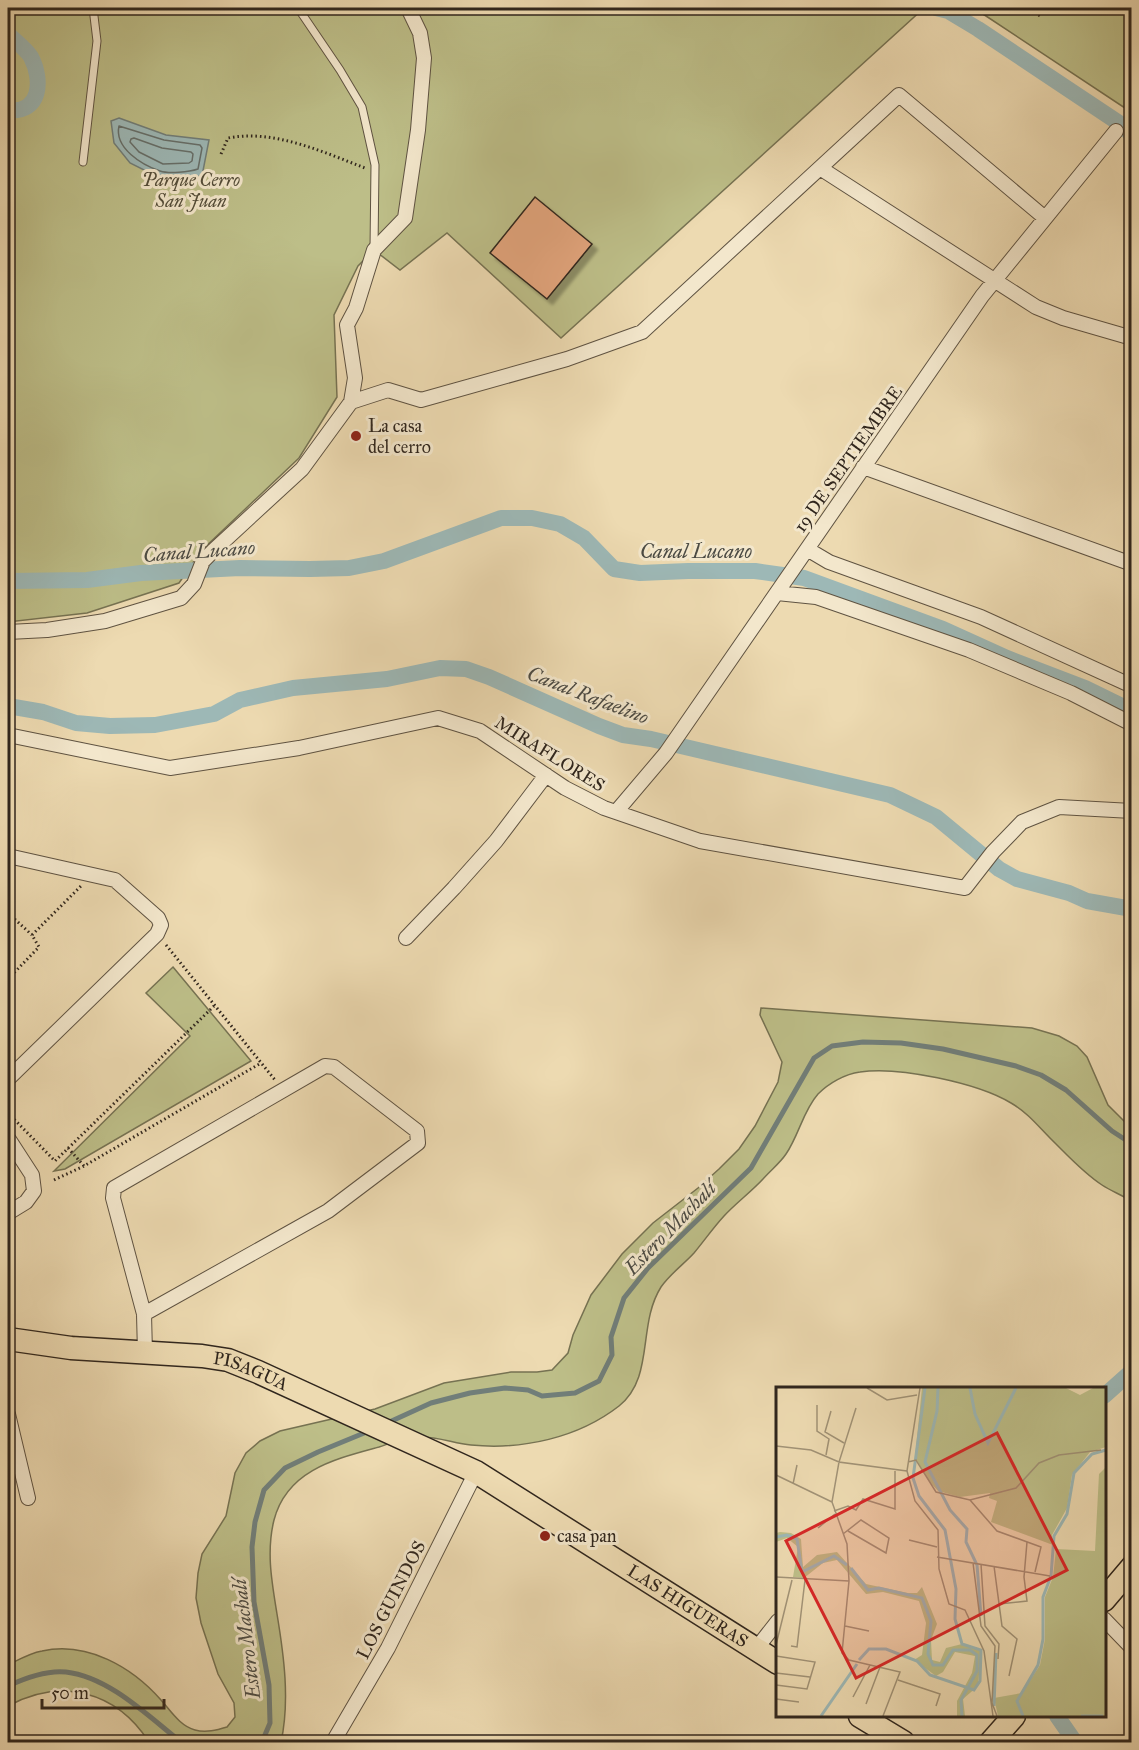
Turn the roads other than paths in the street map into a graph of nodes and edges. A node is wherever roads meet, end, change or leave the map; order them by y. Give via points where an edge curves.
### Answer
1 (93, 8) edge
2 (298, 8) edge
3 (408, 8) edge
4 (1116, 131) dead end
5 (83, 162) dead end
6 (820, 168) junction
7 (1045, 218) junction
8 (374, 250) junction
9 (995, 280) junction
10 (1131, 338) edge
11 (351, 402) junction
12 (864, 467) junction
13 (807, 549) junction
14 (1131, 563) edge
15 (779, 589) junction
16 (8, 632) edge
17 (1131, 686) edge
18 (1131, 724) edge
19 (8, 735) edge
20 (546, 775) junction
21 (1131, 811) edge
22 (616, 812) junction
23 (8, 856) edge
24 (406, 938) dead end
25 (8, 1079) edge
26 (8, 1138) edge
27 (8, 1213) edge
28 (144, 1314) junction
29 (8, 1339) edge
30 (145, 1353) junction
31 (8, 1414) edge
32 (476, 1472) junction
33 (28, 1498) dead end
34 (1131, 1567) edge
35 (1106, 1598) edge
36 (1106, 1621) edge
37 (776, 1622) edge
38 (1131, 1648) edge
39 (756, 1650) junction
40 (776, 1662) edge
41 (862, 1717) edge
42 (1013, 1717) edge
43 (333, 1743) edge
44 (903, 1743) edge
45 (991, 1743) edge

1 - 5 lane via 97,41
2 - 8 lane via 362,107 375,165
3 - 8 street via 420,33 424,58 418,130 405,218
4 - 7 street, 19 DE SEPTIEMBRE
6 - 7 street via 898,95
6 - 9 street
6 - 11 street via 642,332 567,359 421,400 388,390
7 - 9 street, 19 DE SEPTIEMBRE
8 - 11 street via 347,325 355,378
9 - 10 street via 1036,307
9 - 12 street, 19 DE SEPTIEMBRE
11 - 16 street via 302,469 203,561 194,584 181,598 105,621
12 - 13 street, 19 DE SEPTIEMBRE
12 - 14 street
13 - 15 street, 19 DE SEPTIEMBRE
13 - 17 street via 829,562 981,617
15 - 18 street via 816,597 969,650 1071,693
15 - 22 street, 19 DE SEPTIEMBRE via 666,753
19 - 20 street, MIRAFLORES via 170,768 299,747 438,718 480,731
20 - 22 street, MIRAFLORES
20 - 24 street via 496,841
21 - 22 street, MIRAFLORES via 1059,807 1022,822 965,888 700,841
23 - 25 street via 114,880 158,918 161,926
26 - 27 street via 32,1175 34,1191 26,1202
28 - 28 street via 328,1211 418,1143 417,1131 334,1067 325,1066 114,1188 113,1198
28 - 30 street
29 - 30 main road, PISAGUA
30 - 32 main road, PISAGUA via 228,1360
31 - 33 street
32 - 39 main road, LAS HIGUERAS
32 - 43 street, LOS GUINDOS via 388,1648
34 - 35 main road
36 - 38 street
37 - 39 street
39 - 40 main road, LAS HIGUERAS
41 - 44 main road
42 - 45 main road

